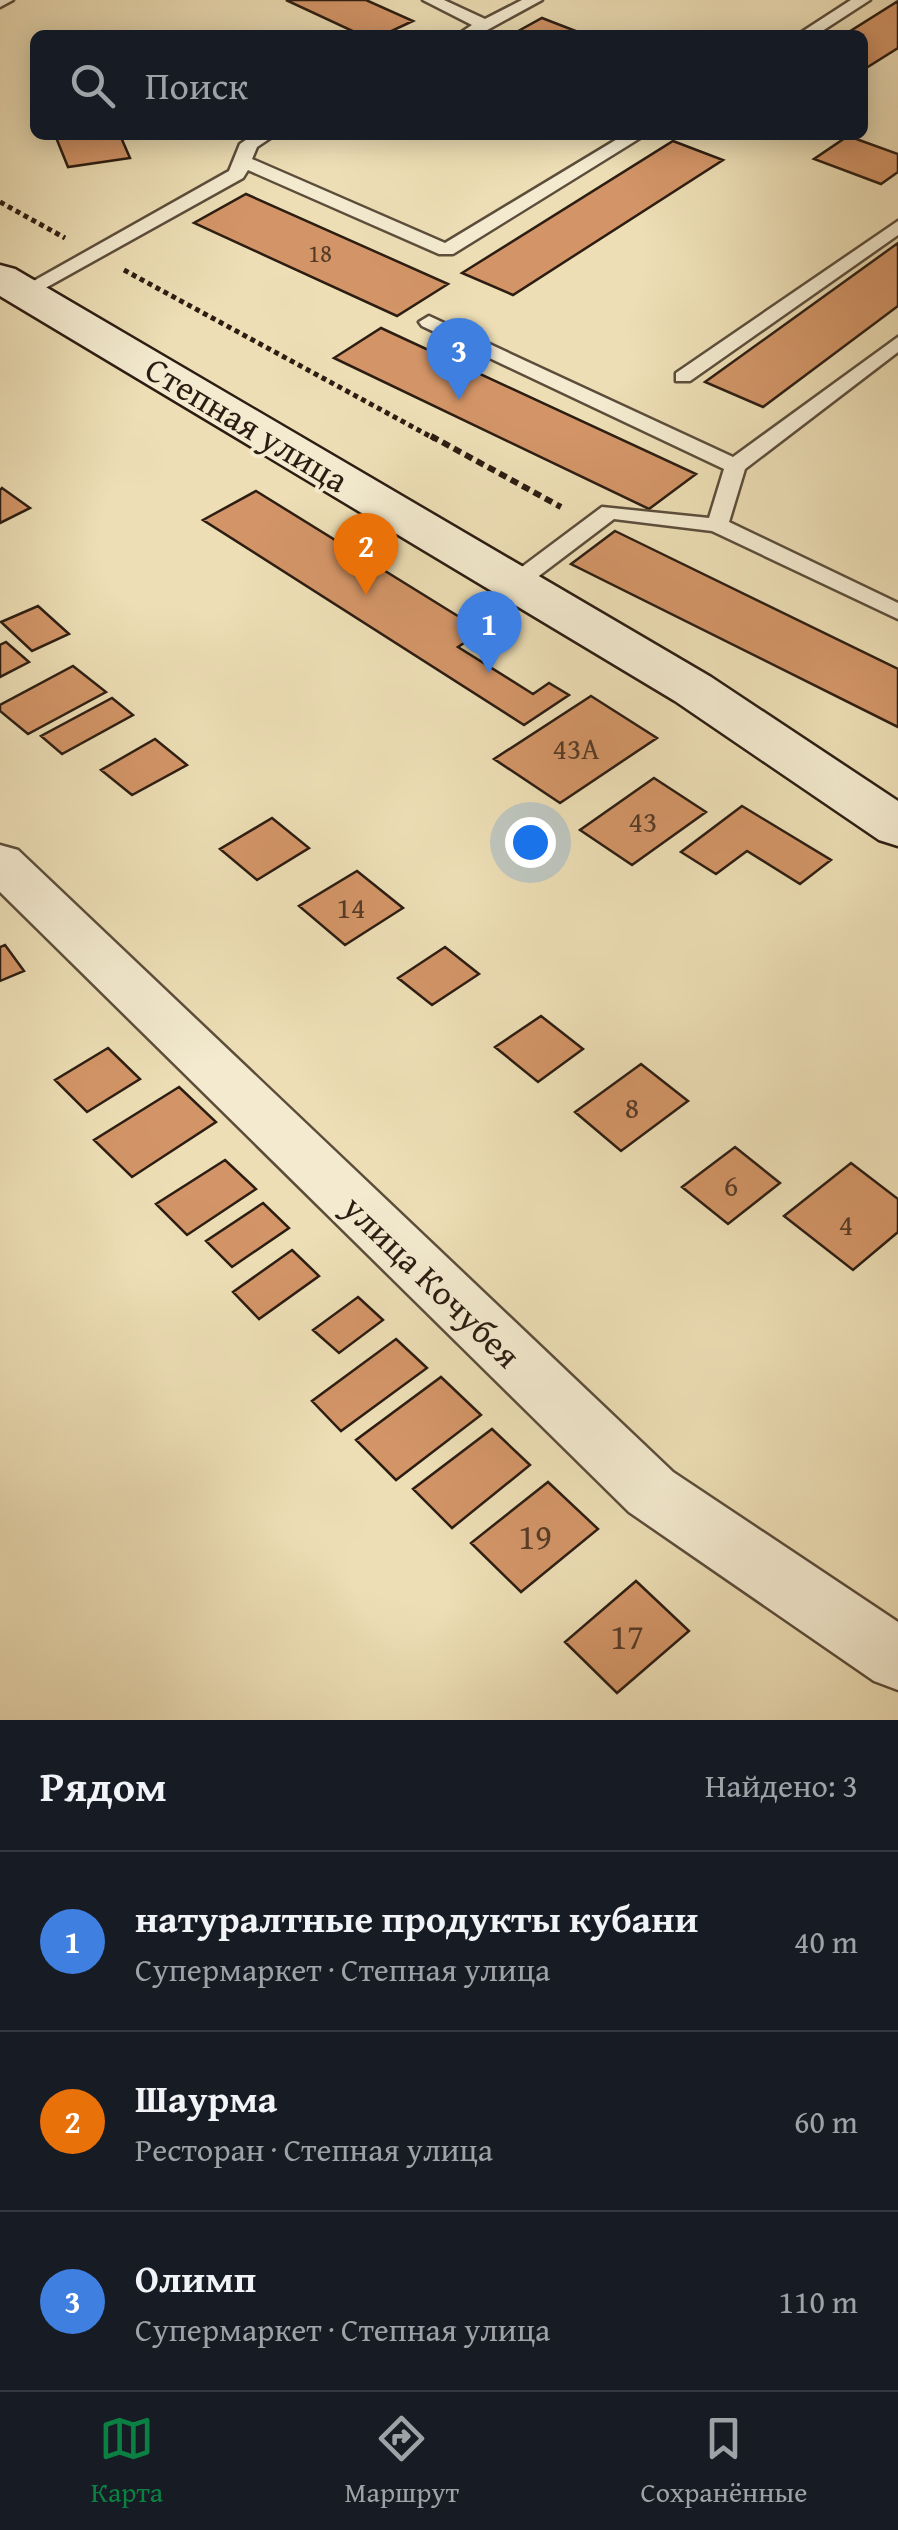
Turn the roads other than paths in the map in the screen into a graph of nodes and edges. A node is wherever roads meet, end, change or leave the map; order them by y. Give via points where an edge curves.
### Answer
1 (431, 0) edge
2 (534, 0) edge
3 (862, 0) edge
4 (485, 24) junction
5 (474, 30) edge
6 (813, 30) edge
7 (257, 140) edge
8 (628, 140) edge
9 (242, 162) junction
10 (898, 228) edge
11 (12, 285) edge
12 (429, 322) dead end
13 (898, 343) edge
14 (683, 378) dead end
15 (735, 466) junction
16 (717, 525) junction
17 (515, 584) junction
18 (898, 612) edge
19 (898, 827) edge
20 (0, 862) edge
21 (898, 1659) edge

1 - 4 lane
2 - 4 lane
3 - 6 lane
4 - 5 lane
7 - 9 lane
8 - 9 lane via 446,250
9 - 11 lane via 237,174 94,253
10 - 14 lane
11 - 17 main road, Степная улица
12 - 15 lane
13 - 15 lane
15 - 16 lane
16 - 17 lane via 610,512
16 - 18 lane
17 - 19 main road, Степная улица via 692,689
20 - 21 street, улица Кочубея via 650,1492

